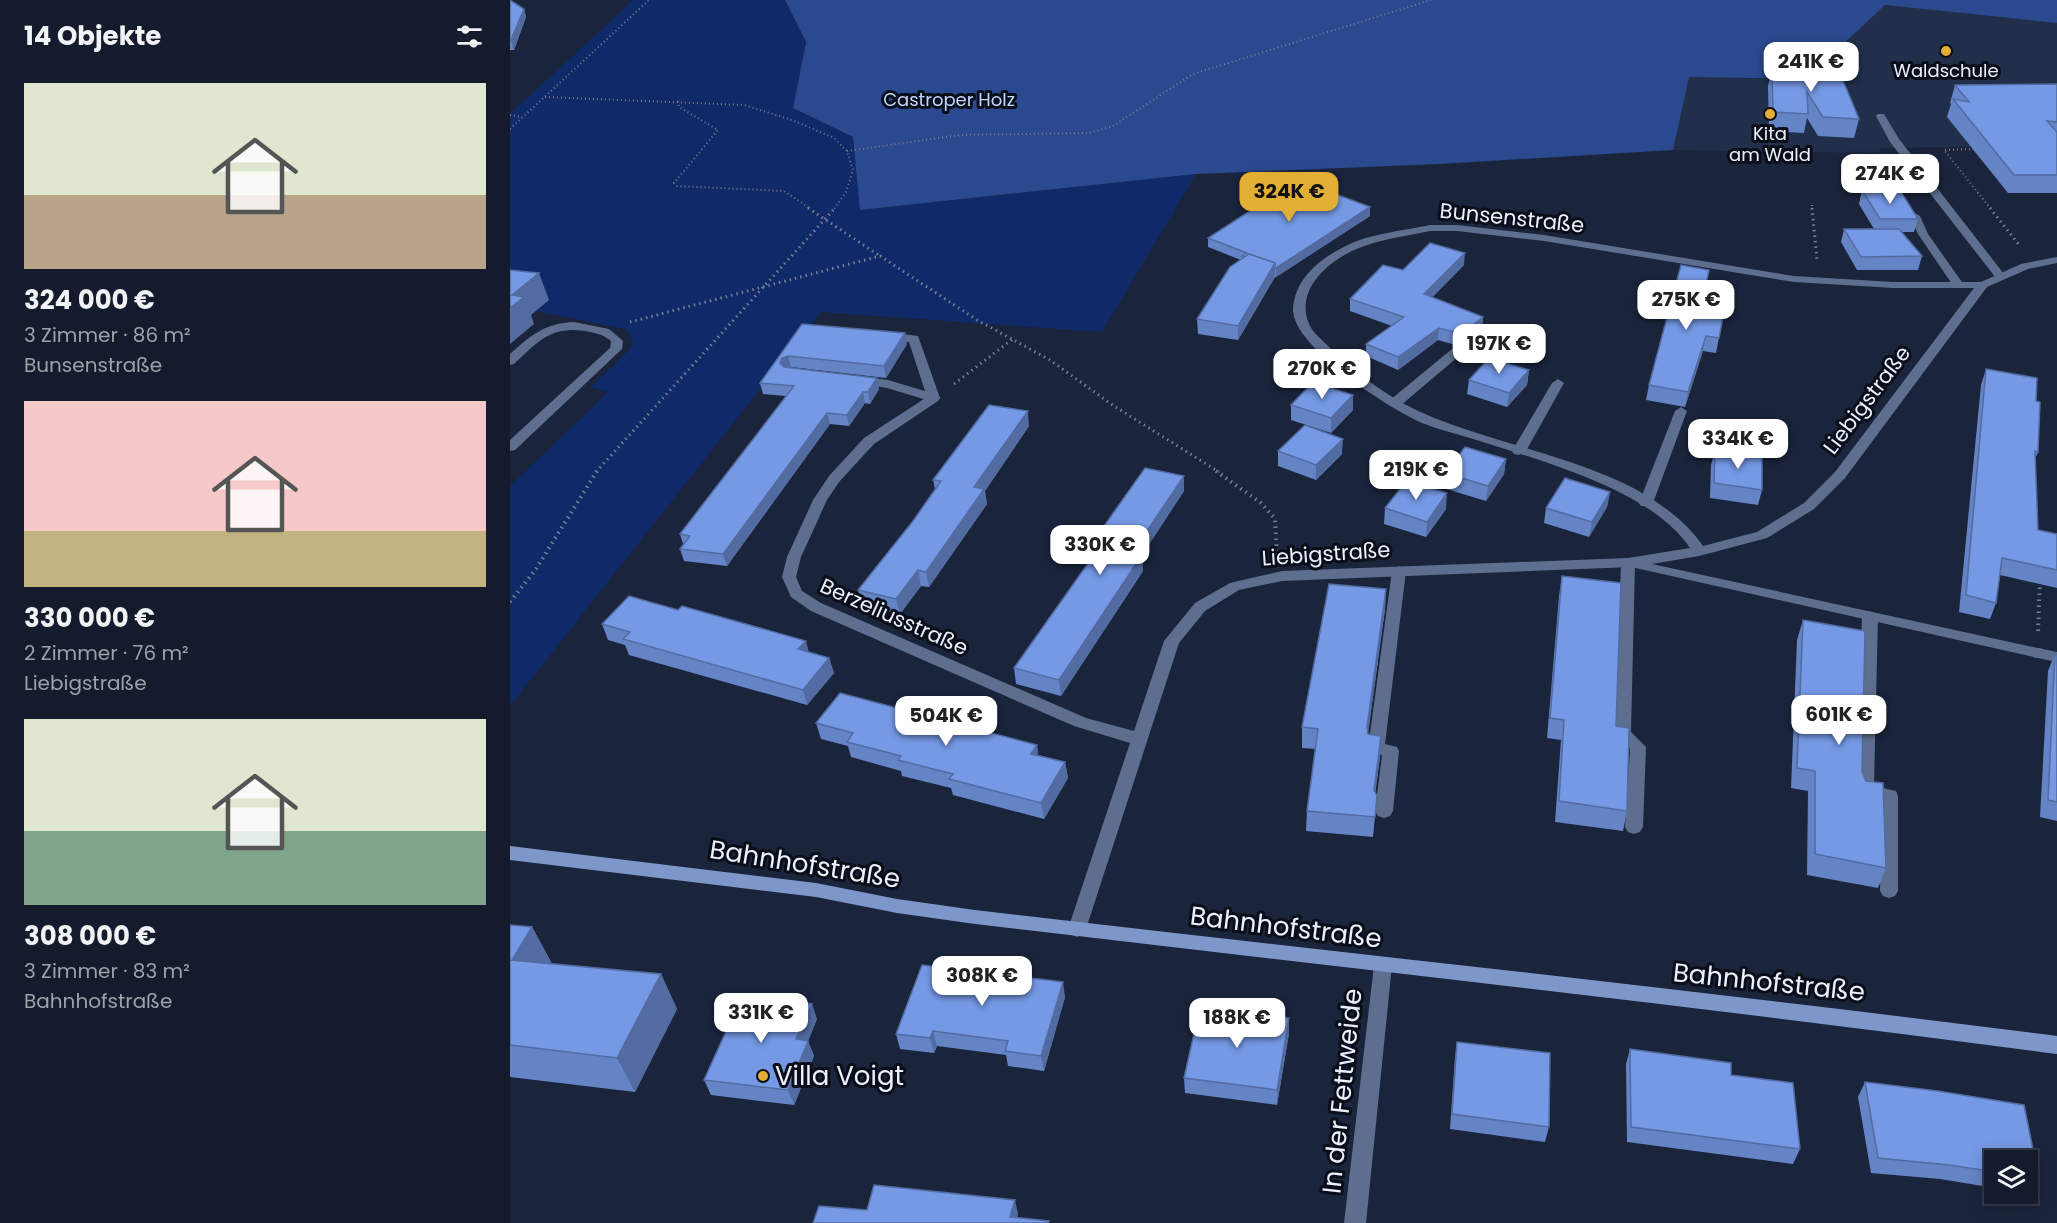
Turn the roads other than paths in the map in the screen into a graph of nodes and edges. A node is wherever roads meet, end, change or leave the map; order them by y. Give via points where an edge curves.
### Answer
1 (1881, 116) dead end
2 (1915, 216) edge
3 (2057, 260) edge
4 (2000, 276) junction
5 (1958, 285) junction
6 (1983, 285) junction
7 (869, 334) edge
8 (1467, 352) dead end
9 (510, 361) edge
10 (845, 379) edge
11 (1558, 383) dead end
12 (934, 398) junction
13 (1395, 403) junction
14 (1681, 411) dead end
15 (510, 447) edge
16 (1519, 451) junction
17 (1646, 503) junction
18 (1699, 551) junction
19 (1629, 563) junction
20 (1399, 571) junction
21 (1870, 616) junction
22 (2057, 657) edge
23 (1139, 738) junction
24 (1384, 811) dead end
25 (1634, 827) dead end
26 (510, 853) edge
27 (1889, 891) dead end
28 (1077, 929) junction
29 (1383, 965) junction
30 (2057, 1045) edge
31 (1354, 1223) edge

1 - 4 street via 1893,140
2 - 5 street
3 - 4 street, Liebigstraße
4 - 6 street, Liebigstraße
5 - 6 street, Bunsenstraße
5 - 13 street, Bunsenstraße via 1794,279 1544,238 1430,228 1356,246 1325,263 1303,291 1299,310 1305,329 1341,366
6 - 18 street, Liebigstraße via 1840,475 1809,506 1762,535
7 - 12 street via 914,339
8 - 13 street via 1456,352
9 - 15 street via 555,326 570,324 603,330 617,342 610,356
10 - 12 street via 888,384
11 - 16 street
12 - 23 street, Berzeliusstraße via 869,441 834,479 794,557 789,577 796,594 816,607 1080,722
13 - 16 street, Bunsenstraße via 1427,420
14 - 17 street
16 - 17 street, Bunsenstraße via 1573,467
17 - 18 street, Bunsenstraße via 1689,536
18 - 19 street, Liebigstraße
19 - 20 street, Liebigstraße
19 - 21 street, Liebigstraße
19 - 25 street via 1623,734 1638,747
20 - 23 street, Liebigstraße via 1282,576 1235,586 1200,607 1172,641
20 - 24 street via 1376,748 1391,751
21 - 22 street, Liebigstraße
21 - 27 street via 1865,791 1890,796
23 - 28 street, Liebigstraße
26 - 28 main road, Bahnhofstraße via 816,890 897,906
28 - 29 main road, Bahnhofstraße
29 - 30 main road, Bahnhofstraße
29 - 31 street, In der Fettweide

